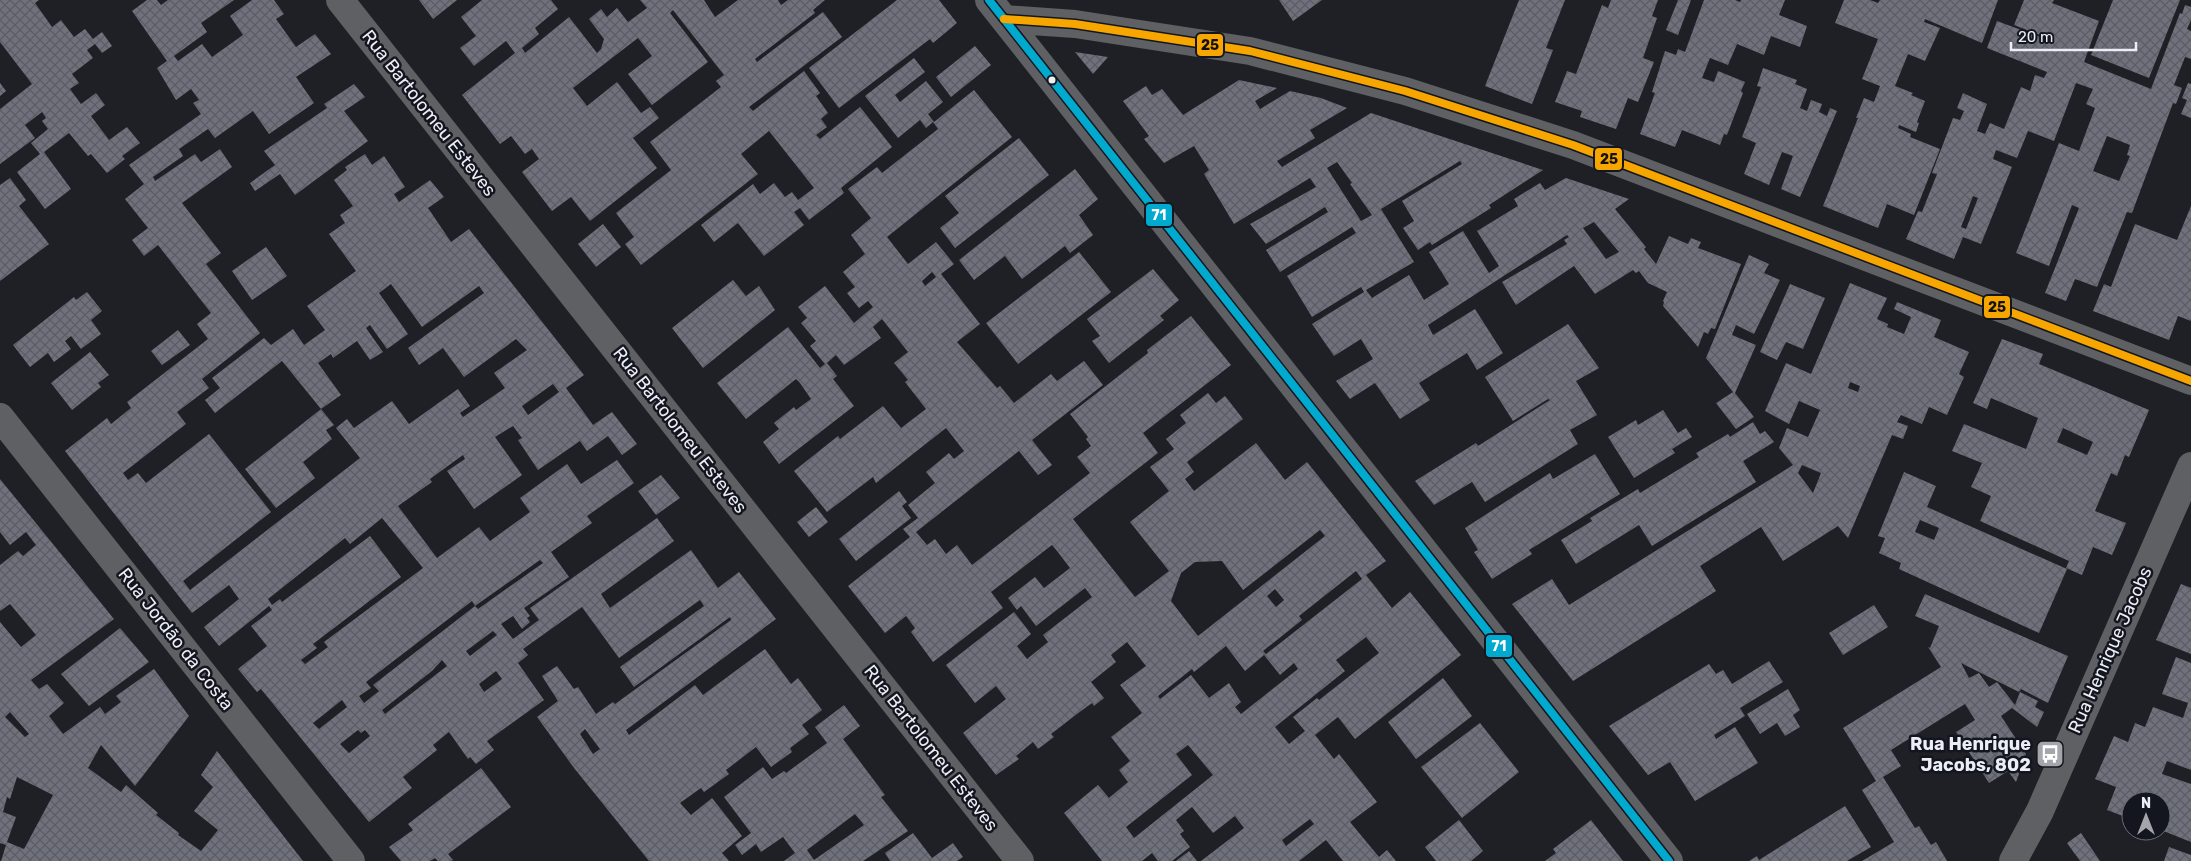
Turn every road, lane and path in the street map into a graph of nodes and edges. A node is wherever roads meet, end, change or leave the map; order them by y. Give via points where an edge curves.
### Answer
1 (340, 0) edge
2 (996, 9) edge
3 (2191, 381) edge
4 (0, 418) edge
5 (2191, 466) edge
6 (351, 861) edge
7 (1020, 861) edge
8 (1669, 861) edge
9 (2014, 861) edge

1 - 7 street, Rua Bartolomeu Esteves
2 - 3 street via 1250,51 1405,91 1573,145
2 - 8 street
4 - 6 street, Rua Jordão da Costa
5 - 9 street, Rua Henrique Jacobs via 2040,810

